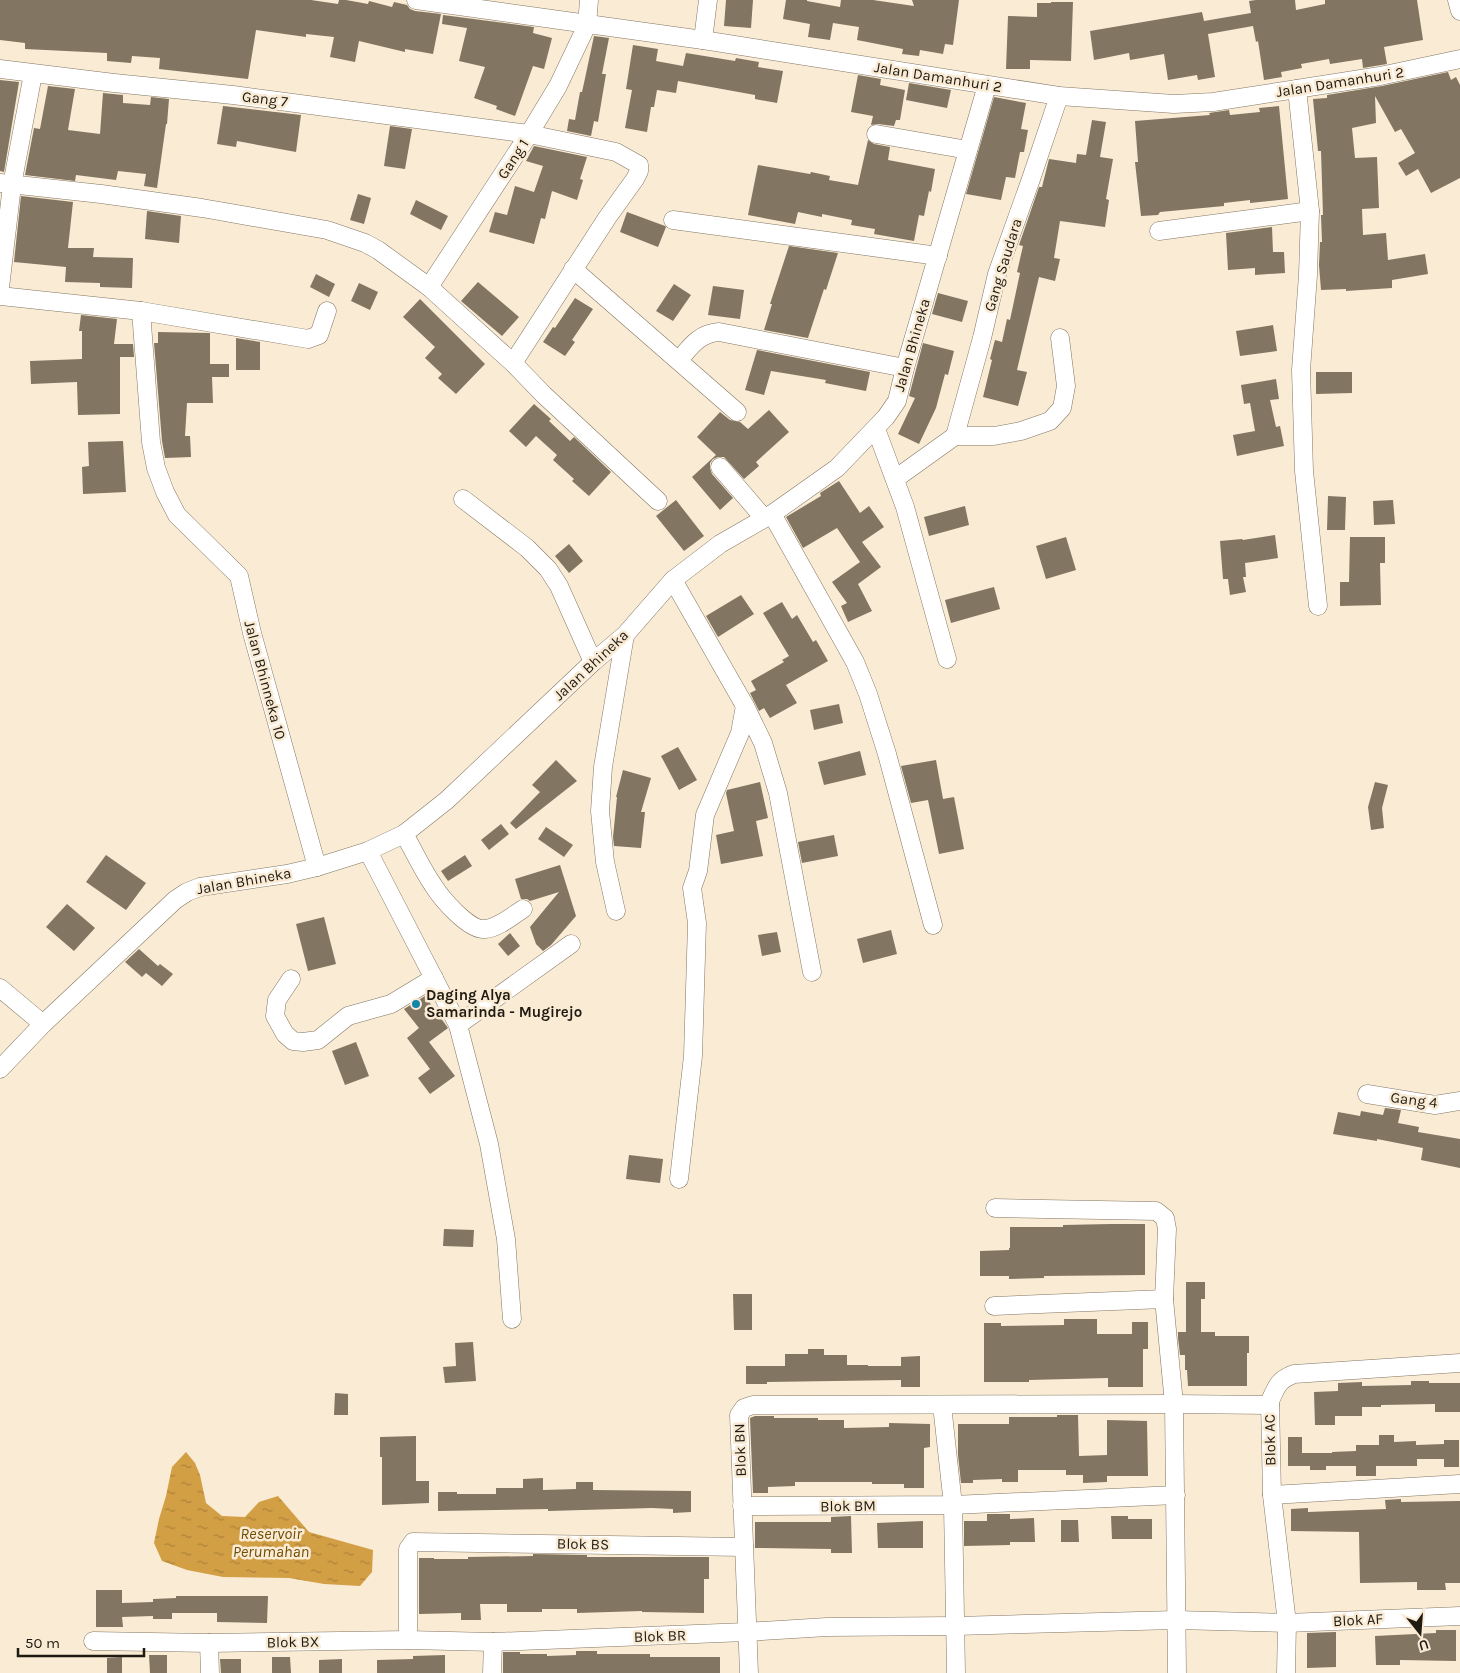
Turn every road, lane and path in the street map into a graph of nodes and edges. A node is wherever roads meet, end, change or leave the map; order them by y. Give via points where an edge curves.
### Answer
1 (416, 0) edge
2 (589, 0) edge
3 (708, 0) edge
4 (1457, 0) edge
5 (441, 2) edge
6 (1460, 11) edge
7 (587, 25) junction
8 (703, 40) junction
9 (1460, 59) edge
10 (0, 69) edge
11 (33, 74) junction
12 (987, 85) junction
13 (1297, 89) junction
14 (1059, 96) junction
15 (529, 134) junction
16 (876, 134) dead end
17 (968, 150) junction
18 (6, 184) edge
19 (1310, 211) junction
20 (673, 220) dead end
21 (1159, 231) dead end
22 (938, 256) junction
23 (573, 269) junction
24 (429, 287) junction
25 (0, 288) edge
26 (0, 296) edge
27 (141, 311) junction
28 (327, 312) dead end
29 (1060, 338) dead end
30 (678, 360) junction
31 (513, 363) junction
32 (905, 368) junction
33 (737, 412) dead end
34 (876, 429) junction
35 (955, 436) junction
36 (720, 467) dead end
37 (895, 479) junction
38 (463, 499) dead end
39 (658, 502) dead end
40 (768, 516) junction
41 (673, 580) junction
42 (1318, 606) dead end
43 (625, 635) junction
44 (947, 659) dead end
45 (593, 662) junction
46 (744, 706) junction
47 (404, 834) junction
48 (368, 851) junction
49 (317, 867) junction
50 (523, 909) dead end
51 (616, 911) dead end
52 (933, 925) dead end
53 (571, 944) dead end
54 (812, 972) dead end
55 (434, 978) junction
56 (291, 979) dead end
57 (0, 988) edge
58 (43, 1024) junction
59 (458, 1025) junction
60 (0, 1069) edge
61 (1367, 1094) dead end
62 (1460, 1101) edge
63 (679, 1179) dead end
64 (995, 1208) dead end
65 (1164, 1299) junction
66 (994, 1306) dead end
67 (512, 1319) dead end
68 (1460, 1362) edge
69 (1174, 1404) junction
70 (942, 1405) junction
71 (1270, 1406) junction
72 (1460, 1484) edge
73 (1272, 1495) junction
74 (1176, 1496) junction
75 (953, 1505) junction
76 (742, 1506) junction
77 (744, 1547) junction
78 (1460, 1616) edge
79 (1176, 1620) junction
80 (1287, 1624) junction
81 (956, 1626) junction
82 (746, 1632) junction
83 (408, 1640) junction
84 (93, 1641) dead end
85 (493, 1642) junction
86 (209, 1643) junction
87 (210, 1673) edge
88 (492, 1673) edge
89 (749, 1673) edge
90 (956, 1673) edge
91 (1177, 1673) edge
92 (1286, 1673) edge

1 - 5 street, Jalan Damanhuri 2
2 - 7 street
3 - 8 street
4 - 6 street
5 - 7 street, Jalan Damanhuri 2
7 - 8 street, Jalan Damanhuri 2
7 - 15 street, Gang 1 via 558,86
8 - 12 street, Jalan Damanhuri 2
9 - 13 street, Jalan Damanhuri 2
10 - 11 street, Gang 7
11 - 15 street, Gang 7 via 233,95
11 - 18 street
12 - 14 street, Jalan Damanhuri 2
12 - 17 street, Jalan Bhineka
13 - 14 street, Jalan Damanhuri 2 via 1213,102 1174,104
13 - 19 street
14 - 35 street, Gang Saudara via 997,274
15 - 23 street, Gang 7 via 616,152 639,165 635,180
15 - 24 street, Gang 1
16 - 17 street
17 - 22 street, Jalan Bhineka
18 - 24 street via 174,204 327,230 378,250
18 - 25 street
19 - 21 street
19 - 42 street via 1301,370 1304,471
20 - 22 street
22 - 32 street, Jalan Bhineka
23 - 30 street
23 - 31 street
24 - 31 street
26 - 27 street
27 - 28 street via 308,340 319,335
27 - 49 street, Jalan Bhinneka 10 via 151,442 156,468 177,515 239,576
29 - 35 street via 1066,386 1062,408 1050,421 994,436
30 - 32 street via 699,338 720,332
30 - 33 street
31 - 39 street
32 - 34 street, Jalan Bhineka via 897,400
34 - 37 street
34 - 40 street, Jalan Bhineka via 837,468
35 - 37 street
36 - 40 street
37 - 44 street
38 - 45 street via 527,548 548,569
40 - 41 street, Jalan Bhineka via 720,544
40 - 52 street via 855,662 868,694
41 - 43 street, Jalan Bhineka
41 - 46 street
43 - 45 street, Jalan Bhineka
43 - 51 street via 603,767 600,811 605,862
45 - 47 street, Jalan Bhineka via 447,800
46 - 54 street via 763,743 778,794
46 - 63 street via 740,733 705,815 698,870 692,888 697,922 693,1047
47 - 48 street, Jalan Bhineka
47 - 50 street via 433,886 472,926 493,927
48 - 49 street, Jalan Bhineka
48 - 55 street
49 - 58 street, Jalan Bhineka via 187,892
53 - 59 street
55 - 56 street via 392,1004 348,1016 318,1040 302,1042 293,1041 285,1034 275,1016 277,1000
55 - 59 street
57 - 58 street
58 - 60 street, Jalan Bhineka
59 - 67 street via 489,1144 506,1239
61 - 62 street, Gang 4 via 1435,1104
64 - 65 street via 1156,1211 1165,1218 1168,1229
65 - 66 street
65 - 69 street
68 - 71 street, Blok AC via 1294,1374 1283,1378
69 - 70 street
69 - 71 street
69 - 74 street
70 - 75 street
70 - 76 street, Blok BN via 753,1405 744,1408 739,1415
71 - 73 street, Blok AC
72 - 73 street
73 - 80 street, Blok AC
74 - 75 street, Blok BM
74 - 79 street
75 - 76 street, Blok BM
75 - 81 street
76 - 77 street, Blok BN
77 - 82 street, Blok BN
77 - 83 street, Blok BS via 412,1542 408,1549
78 - 80 street, Blok AF
79 - 80 street, Blok AF
79 - 81 street, Blok AF
79 - 91 street
80 - 92 street, Blok AC
81 - 82 street, Blok BR via 826,1627
81 - 90 street
82 - 85 street, Blok BR
82 - 89 street, Blok BN
83 - 85 street, Blok BX
83 - 86 street, Blok BX
84 - 86 street, Blok BX
85 - 88 street
86 - 87 street

